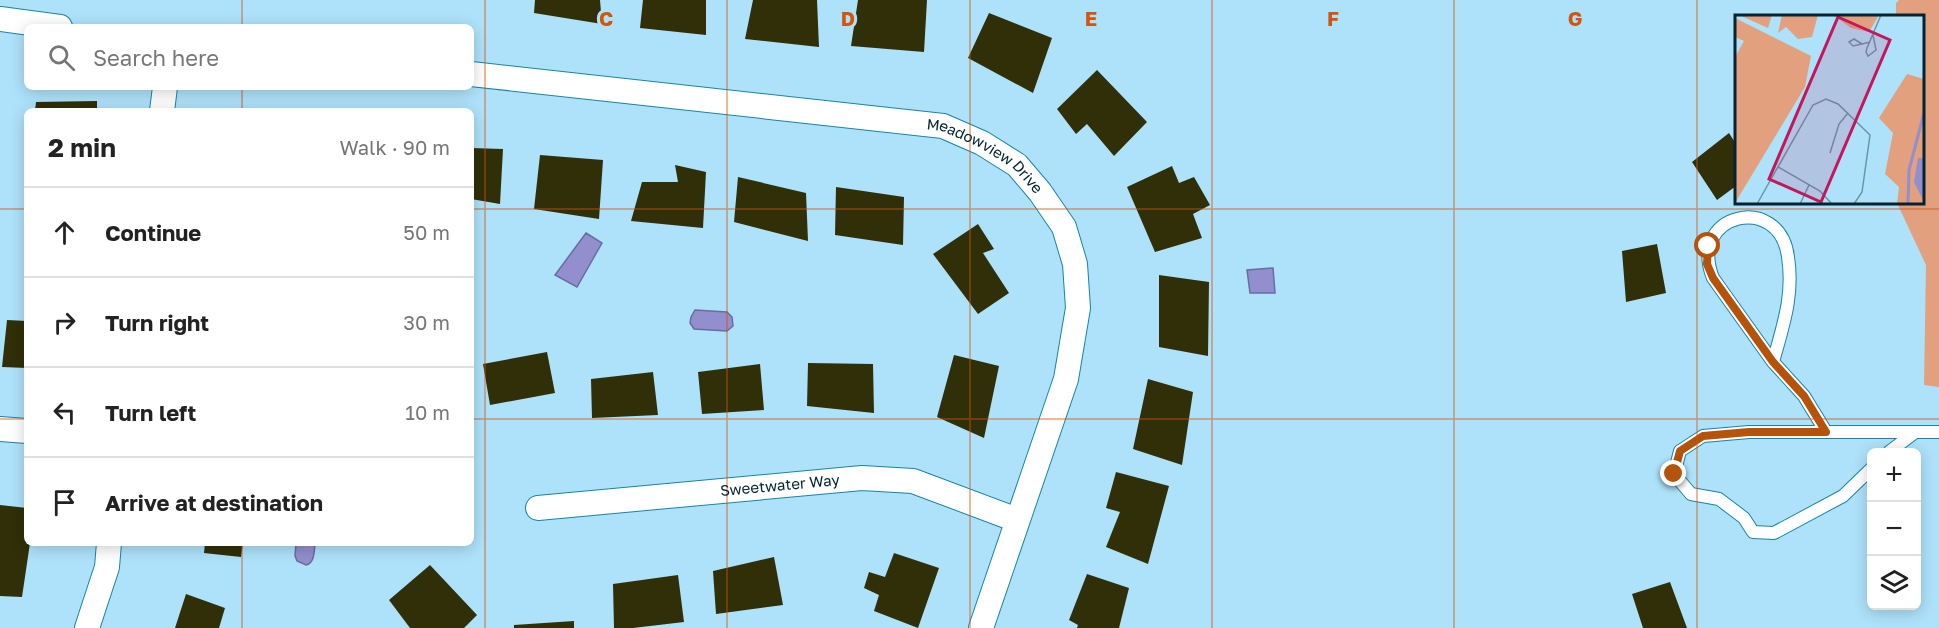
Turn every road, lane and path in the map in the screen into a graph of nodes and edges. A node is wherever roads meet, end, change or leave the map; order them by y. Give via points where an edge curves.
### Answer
1 (0, 19) edge
2 (38, 24) edge
3 (474, 74) edge
4 (165, 90) edge
5 (162, 108) edge
6 (1773, 362) junction
7 (0, 429) edge
8 (24, 430) edge
9 (1826, 432) junction
10 (1914, 432) junction
11 (1939, 432) edge
12 (1895, 448) edge
13 (1867, 473) edge
14 (538, 508) dead end
15 (1017, 520) junction
16 (109, 546) edge
17 (87, 628) edge
18 (981, 628) edge

1 - 2 street
3 - 15 street, Meadowview Drive via 943,126 982,143 1017,165 1064,227 1075,264 1077,308 1066,379
4 - 5 street
6 - 6 lane via 1707,264 1708,246 1717,230 1733,219 1752,216 1771,224 1780,232 1788,256 1789,306
6 - 9 lane via 1804,396
7 - 8 street
9 - 10 lane
9 - 13 lane via 1703,436 1680,451 1674,474 1691,494 1719,499 1744,518 1753,532 1774,533 1843,496
10 - 11 lane
10 - 12 lane
14 - 15 street, Sweetwater Way via 862,478 913,481
15 - 18 street, Meadowview Drive
16 - 17 street via 107,567

